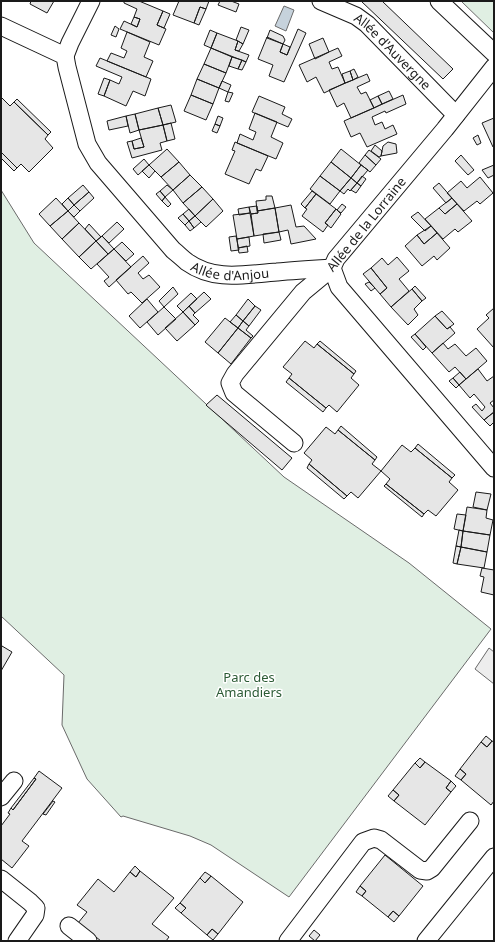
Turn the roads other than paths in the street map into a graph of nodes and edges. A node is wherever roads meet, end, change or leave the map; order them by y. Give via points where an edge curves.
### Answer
1 (91, 1) edge
2 (321, 1) edge
3 (439, 1) edge
4 (1, 26) edge
5 (494, 53) edge
6 (65, 56) junction
7 (494, 67) edge
8 (456, 115) junction
9 (332, 268) junction
10 (294, 443) dead end
11 (494, 468) edge
12 (14, 781) dead end
13 (1, 797) edge
14 (470, 821) dead end
15 (494, 857) edge
16 (1, 879) edge
17 (69, 926) dead end
18 (17, 941) edge
19 (88, 941) edge
20 (288, 941) edge
21 (426, 941) edge

1 - 6 street
2 - 8 street, Allée d'Auvergne via 356,16 367,24
3 - 5 street
4 - 6 street
6 - 9 street, Allée d'Anjou via 91,152 168,244 188,262 220,276
7 - 8 street, Allée de la Lorraine
8 - 9 street, Allée de la Lorraine via 336,259
9 - 10 street, Allée de la Lorraine via 303,292 230,383 234,393
9 - 11 street via 339,287
12 - 13 street
14 - 20 street via 427,871 420,870 380,840 374,838 363,842
15 - 21 street
16 - 18 street via 36,908 35,915
17 - 19 street

